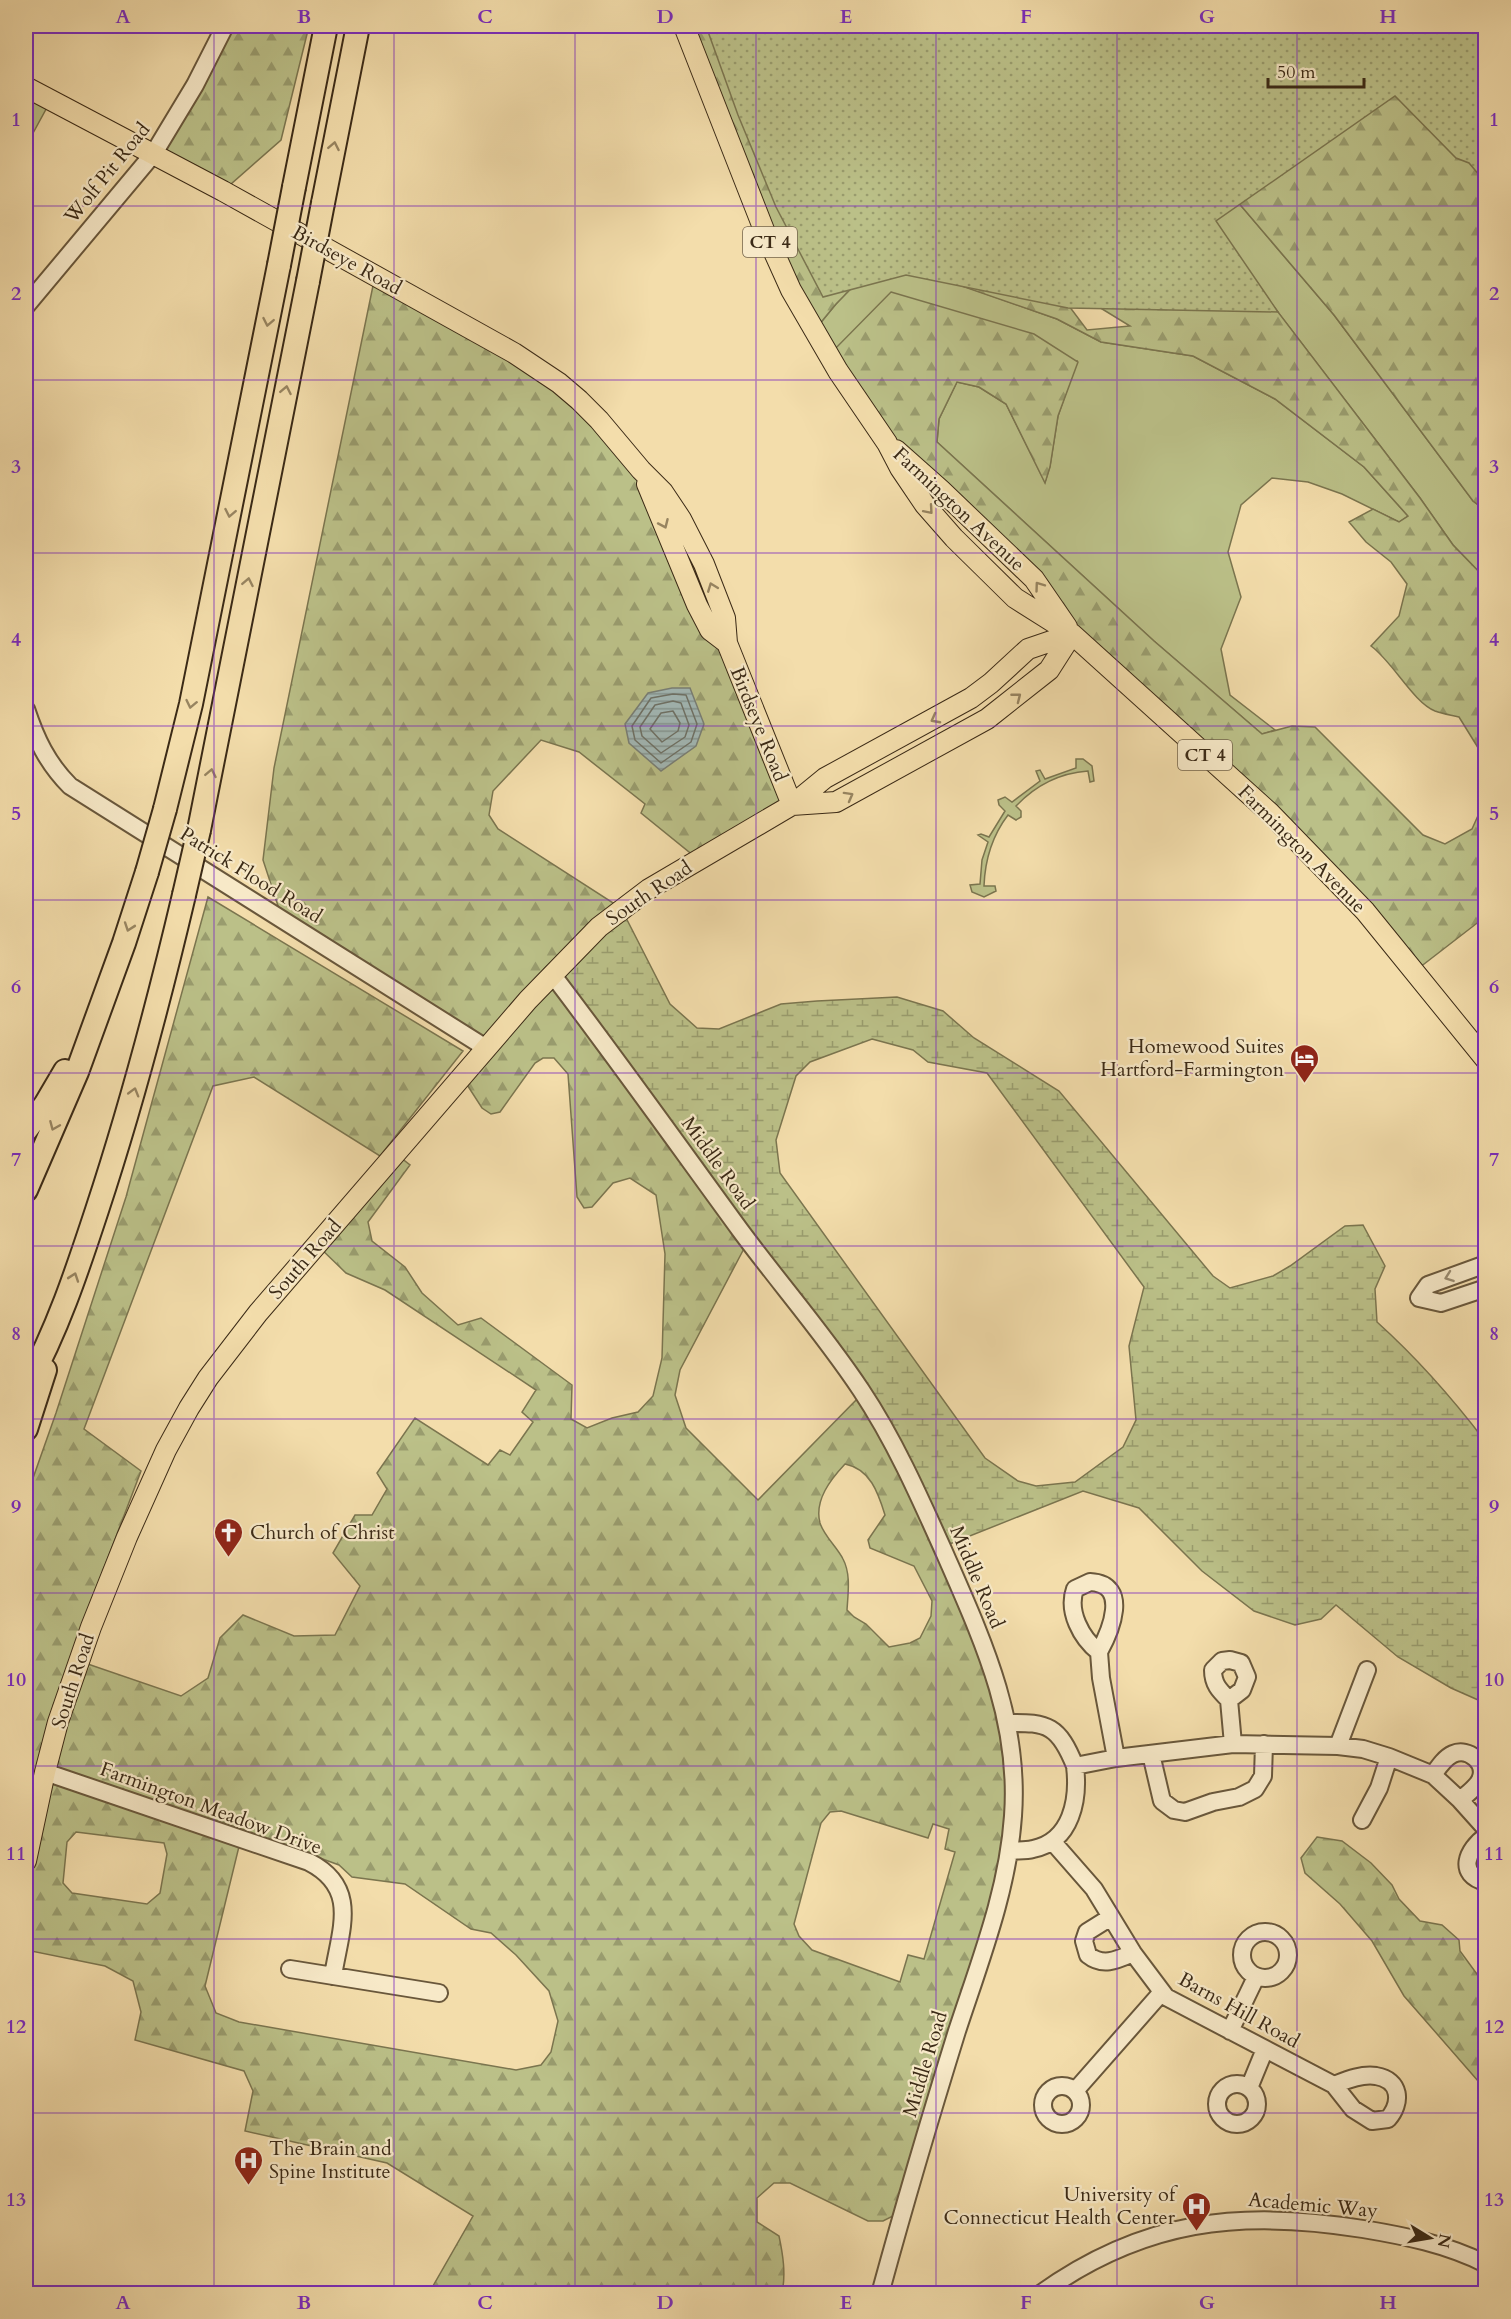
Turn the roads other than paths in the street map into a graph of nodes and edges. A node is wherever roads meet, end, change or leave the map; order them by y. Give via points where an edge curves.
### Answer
1 (225, 26) edge
2 (326, 26) edge
3 (358, 26) edge
4 (684, 26) edge
5 (26, 87) edge
6 (154, 153) junction
7 (26, 306) edge
8 (887, 443) junction
9 (1072, 634) junction
10 (26, 709) edge
11 (792, 805) junction
12 (552, 974) junction
13 (97, 1012) junction
14 (486, 1048) junction
15 (1483, 1053) edge
16 (26, 1130) edge
17 (26, 1190) edge
18 (1485, 1264) edge
19 (1485, 1288) edge
20 (54, 1332) junction
21 (26, 1387) edge
22 (26, 1429) edge
23 (1099, 1652) dead end
24 (1367, 1670) dead end
25 (1229, 1700) dead end
26 (1008, 1724) junction
27 (1233, 1744) junction
28 (1264, 1744) junction
29 (1338, 1746) junction
30 (1151, 1754) junction
31 (1389, 1757) junction
32 (1116, 1758) junction
33 (1075, 1766) junction
34 (45, 1772) junction
35 (1433, 1775) junction
36 (1460, 1800) junction
37 (1362, 1820) dead end
38 (1485, 1828) edge
39 (1485, 1836) edge
40 (1052, 1841) junction
41 (1009, 1851) junction
42 (26, 1861) edge
43 (1485, 1882) edge
44 (1111, 1917) junction
45 (1133, 1953) junction
46 (290, 1969) dead end
47 (333, 1976) junction
48 (1256, 1977) dead end
49 (1162, 1992) junction
50 (439, 1993) dead end
51 (1230, 2031) junction
52 (1265, 2049) junction
53 (1334, 2085) dead end
54 (1249, 2088) dead end
55 (1075, 2091) dead end
56 (1485, 2264) edge
57 (880, 2294) edge
58 (1040, 2294) edge

1 - 6 street, Wolf Pit Road
2 -> 13 highway, bridge via 191,704 147,872
20 -> 3 highway, bridge via 121,1135 184,895
4 - 8 main road, Farmington Avenue / CT 4 via 791,290 838,371
5 - 6 main road, Birdseye Road
6 - 7 street, Wolf Pit Road
6 - 11 main road, Birdseye Road via 533,365 592,413 663,492 704,564 725,618 727,643
9 -> 8 main road, Farmington Avenue / CT 4 via 1034,579
8 -> 9 main road, Farmington Avenue / CT 4 via 918,496 954,538 1015,598
9 -> 11 main road, South Road via 1028,649 971,698 825,778
11 -> 9 main road, South Road via 836,802 987,719 1049,670
9 - 15 main road, Farmington Avenue / CT 4 via 1270,813 1358,903
10 - 14 street, Patrick Flood Road via 40,748 70,786
11 - 12 main road, South Road via 621,908
12 - 14 main road, South Road
12 - 26 street, Middle Road via 863,1393 929,1518 991,1662
13 - 16 highway via 57,1086
13 -> 17 highway via 68,1093
14 - 34 main road, South Road via 258,1313 189,1408 146,1491 109,1580 74,1673
18 -> 19 street via 1428,1285 1419,1298 1441,1303
20 - 21 highway
20 - 22 highway
23 - 32 street
24 - 29 street
25 - 27 street
26 - 33 street via 1040,1723 1048,1728 1068,1748
26 - 41 street, Middle Road via 1014,1782
27 - 28 street
27 - 30 street
28 - 29 street
28 - 30 street via 1263,1776 1255,1789 1185,1812 1162,1801
29 - 31 street
30 - 32 street
31 - 35 street
31 - 37 street via 1379,1788
32 - 33 street
33 - 40 street via 1075,1805 1069,1822
34 - 42 main road, South Road
34 - 47 street, Farmington Meadow Drive via 322,1869 340,1891 343,1904
35 - 36 street
35 - 36 street via 1453,1754 1473,1756 1482,1769 1481,1778
36 - 38 street
39 - 43 street via 1471,1849 1467,1864 1478,1880
40 - 41 street via 1033,1849
40 - 44 street, Barns Hill Road via 1094,1889
41 - 57 street, Middle Road via 998,1905 941,2082
44 - 45 street, Barns Hill Road
44 - 45 street via 1087,1932 1084,1941 1088,1955 1100,1962 1110,1962
45 - 49 street, Barns Hill Road
46 - 47 street
47 - 50 street
48 - 51 street
49 - 51 street, Barns Hill Road
49 - 55 street
51 - 52 street, Barns Hill Road
52 - 53 street, Barns Hill Road
52 - 54 street
56 - 58 street, Academic Way via 1406,2236 1305,2222 1233,2220 1191,2226 1141,2240 1087,2264

